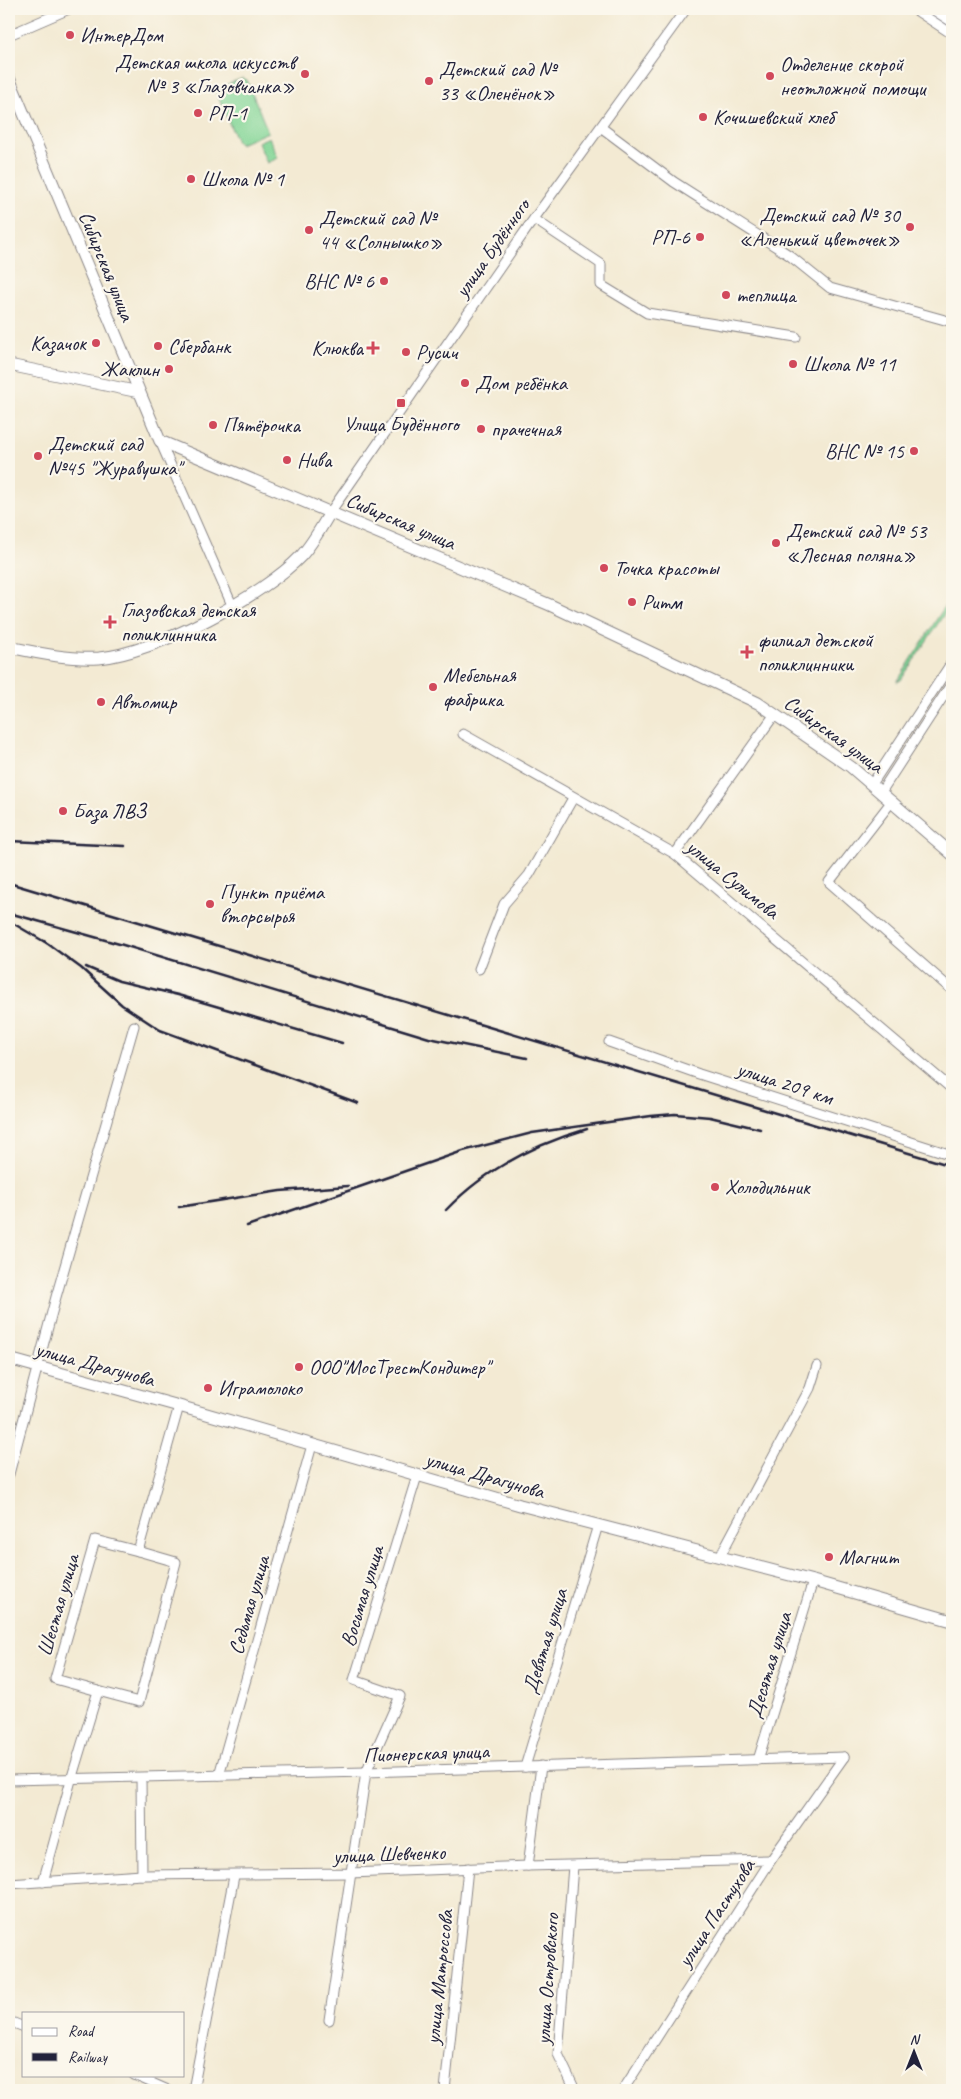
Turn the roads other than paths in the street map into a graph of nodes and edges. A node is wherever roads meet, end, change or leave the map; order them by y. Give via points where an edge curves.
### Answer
1 (69, 9) edge
2 (686, 9) edge
3 (914, 9) edge
4 (932, 9) edge
5 (952, 22) edge
6 (952, 34) edge
7 (9, 35) edge
8 (9, 78) edge
9 (602, 128) junction
10 (534, 219) junction
11 (952, 322) edge
12 (796, 337) dead end
13 (9, 365) edge
14 (139, 392) junction
15 (160, 441) junction
16 (331, 511) junction
17 (232, 605) junction
18 (9, 646) edge
19 (952, 662) edge
20 (952, 683) edge
21 (775, 714) junction
22 (463, 734) dead end
23 (877, 788) junction
24 (573, 798) junction
25 (892, 801) junction
26 (675, 854) junction
27 (952, 854) edge
28 (479, 970) dead end
29 (952, 990) edge
30 (134, 1026) dead end
31 (609, 1042) dead end
32 (952, 1089) edge
33 (952, 1155) edge
34 (9, 1359) edge
35 (817, 1366) dead end
36 (37, 1368) junction
37 (179, 1406) junction
38 (312, 1445) junction
39 (9, 1474) edge
40 (417, 1476) junction
41 (598, 1526) junction
42 (138, 1551) junction
43 (720, 1556) junction
44 (813, 1581) junction
45 (952, 1621) edge
46 (98, 1691) junction
47 (844, 1758) joint
48 (758, 1760) junction
49 (541, 1766) junction
50 (525, 1767) junction
51 (366, 1772) junction
52 (219, 1775) junction
53 (141, 1778) junction
54 (9, 1780) edge
55 (71, 1780) junction
56 (771, 1860) junction
57 (528, 1866) junction
58 (573, 1866) junction
59 (468, 1868) junction
60 (350, 1873) junction
61 (142, 1875) junction
62 (234, 1876) junction
63 (43, 1882) junction
64 (9, 1884) edge
65 (328, 2020) dead end
66 (9, 2021) edge
67 (22, 2026) edge
68 (136, 2076) edge
69 (168, 2090) edge
70 (193, 2090) edge
71 (445, 2090) edge
72 (575, 2090) edge
73 (623, 2090) edge

1 - 7 street
2 - 9 street, улица Будённого
3 - 6 street
4 - 5 street
8 - 14 main road, Сибирская улица
9 - 10 street, улица Будённого
9 - 11 street via 674,182 790,255 830,288
10 - 12 street via 601,264 601,286 647,313
10 - 16 street, улица Будённого
13 - 14 main road
14 - 15 main road, Сибирская улица
15 - 16 main road, Сибирская улица
15 - 17 street
16 - 17 main road via 303,554 289,568
16 - 21 main road, Сибирская улица via 550,605 758,702
17 - 18 main road via 176,634 124,653 82,658
19 - 23 street
20 - 23 street
21 - 23 main road, Сибирская улица
21 - 26 street
22 - 24 street, улица Сулимова
23 - 25 main road, Сибирская улица
24 - 26 street, улица Сулимова
24 - 28 street via 529,876 504,904
25 - 27 main road, Сибирская улица
25 - 29 street via 829,882
26 - 32 street, улица Сулимова
30 - 36 street
31 - 33 street, улица 209 км
34 - 36 main road, улица Драгунова
35 - 43 street via 810,1388
36 - 37 main road, улица Драгунова
36 - 39 street
37 - 38 main road, улица Драгунова
37 - 42 street
38 - 40 main road, улица Драгунова
38 - 52 street, Седьмая улица
40 - 41 main road, улица Драгунова
40 - 51 street, Восьмая улица via 354,1680 400,1696
41 - 43 main road, улица Драгунова
41 - 50 street, Девятая улица
42 - 46 street, Шестая улица via 176,1562 139,1702
42 - 46 street, Шестая улица via 95,1540 55,1679
43 - 44 main road, улица Драгунова
44 - 45 main road, улица Драгунова
44 - 48 street, Десятая улица
46 - 55 street
47 - 48 street, Пионерская улица
47 - 56 street, улица Пастухова
48 - 49 street, Пионерская улица
49 - 50 street, Пионерская улица
49 - 57 street
50 - 51 street, Пионерская улица
51 - 52 street, Пионерская улица
51 - 60 street
52 - 53 street, Пионерская улица
53 - 55 street, Пионерская улица
53 - 61 street
54 - 55 street, Пионерская улица
55 - 63 street
56 - 58 street, улица Шевченко
56 - 73 street, улица Пастухова
57 - 58 street, улица Шевченко
57 - 59 street, улица Шевченко
58 - 72 street, улица Островского via 558,2054
59 - 60 street, улица Шевченко
59 - 71 street, улица Матроссова
60 - 62 street, улица Шевченко
60 - 65 street
61 - 62 street, улица Шевченко
61 - 63 street, улица Шевченко
62 - 70 street
63 - 64 street, улица Шевченко
66 - 67 street
68 - 69 street

